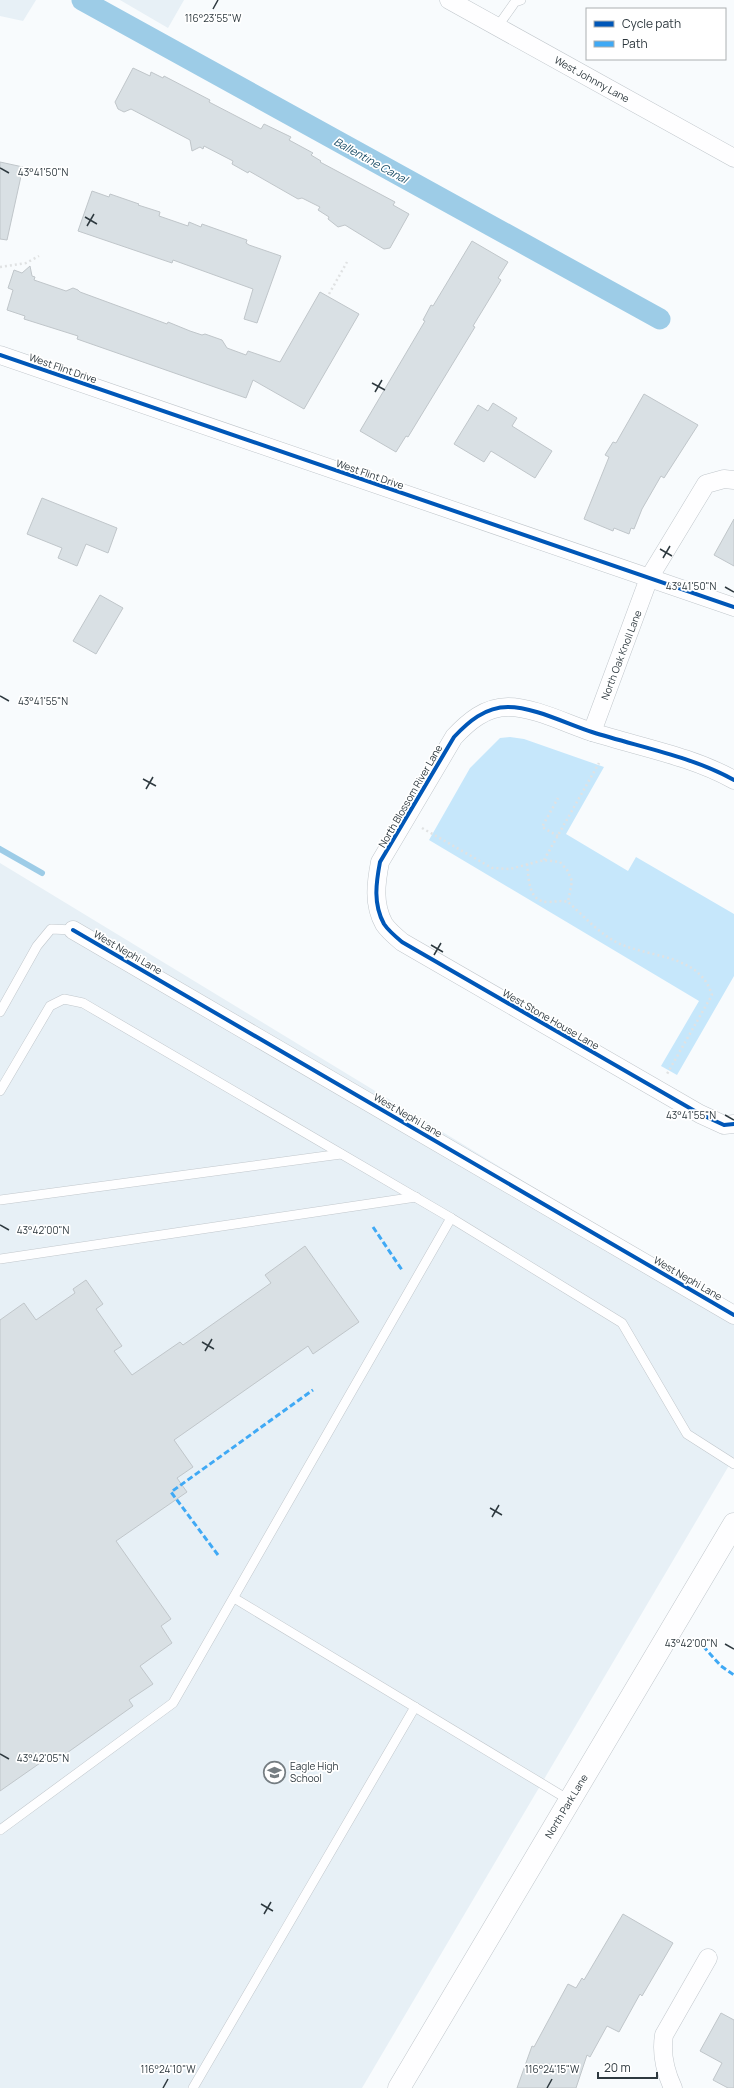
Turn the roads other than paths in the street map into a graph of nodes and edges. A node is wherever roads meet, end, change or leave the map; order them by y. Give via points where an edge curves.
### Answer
1 (449, 0) edge
2 (516, 1) edge
3 (498, 26) junction
4 (734, 158) edge
5 (0, 355) edge
6 (734, 480) edge
7 (649, 578) junction
8 (734, 608) edge
9 (592, 732) junction
10 (734, 780) edge
11 (377, 905) joint
12 (73, 930) joint
13 (0, 1012) edge
14 (0, 1091) edge
15 (734, 1124) edge
16 (341, 1154) junction
17 (416, 1197) junction
18 (0, 1200) edge
19 (451, 1218) junction
20 (0, 1259) edge
21 (734, 1315) edge
22 (734, 1464) edge
23 (734, 1524) edge
24 (234, 1598) junction
25 (415, 1707) junction
26 (569, 1800) junction
27 (0, 1830) edge
28 (708, 1958) dead end
29 (670, 2083) edge
30 (194, 2088) edge
31 (399, 2088) edge

1 - 3 street, West Johnny Lane
2 - 3 lane
3 - 4 street, West Johnny Lane
5 - 7 street, West Flint Drive
6 - 7 street, North Oak Knoll Lane via 724,479 706,484
7 - 8 street, West Flint Drive
7 - 9 street, North Oak Knoll Lane
9 - 10 street via 715,770
9 - 11 street, North Blossom River Lane via 529,710 508,707 487,711 467,723 454,737 380,862 376,884
11 - 15 street, West Stone House Lane via 385,924 402,942 700,1114 724,1125
12 - 13 lane via 51,929 37,946
12 - 21 street, West Nephi Lane
14 - 16 lane via 50,1006 64,999 70,1000 83,1003
16 - 17 lane
16 - 18 lane
17 - 19 lane
17 - 20 lane
19 - 22 lane via 622,1323 687,1434
19 - 24 lane
23 - 26 street, North Park Lane
24 - 25 lane
24 - 27 lane via 173,1704
25 - 26 lane
25 - 30 lane
26 - 31 street, North Park Lane
28 - 29 street via 664,2034 662,2048

